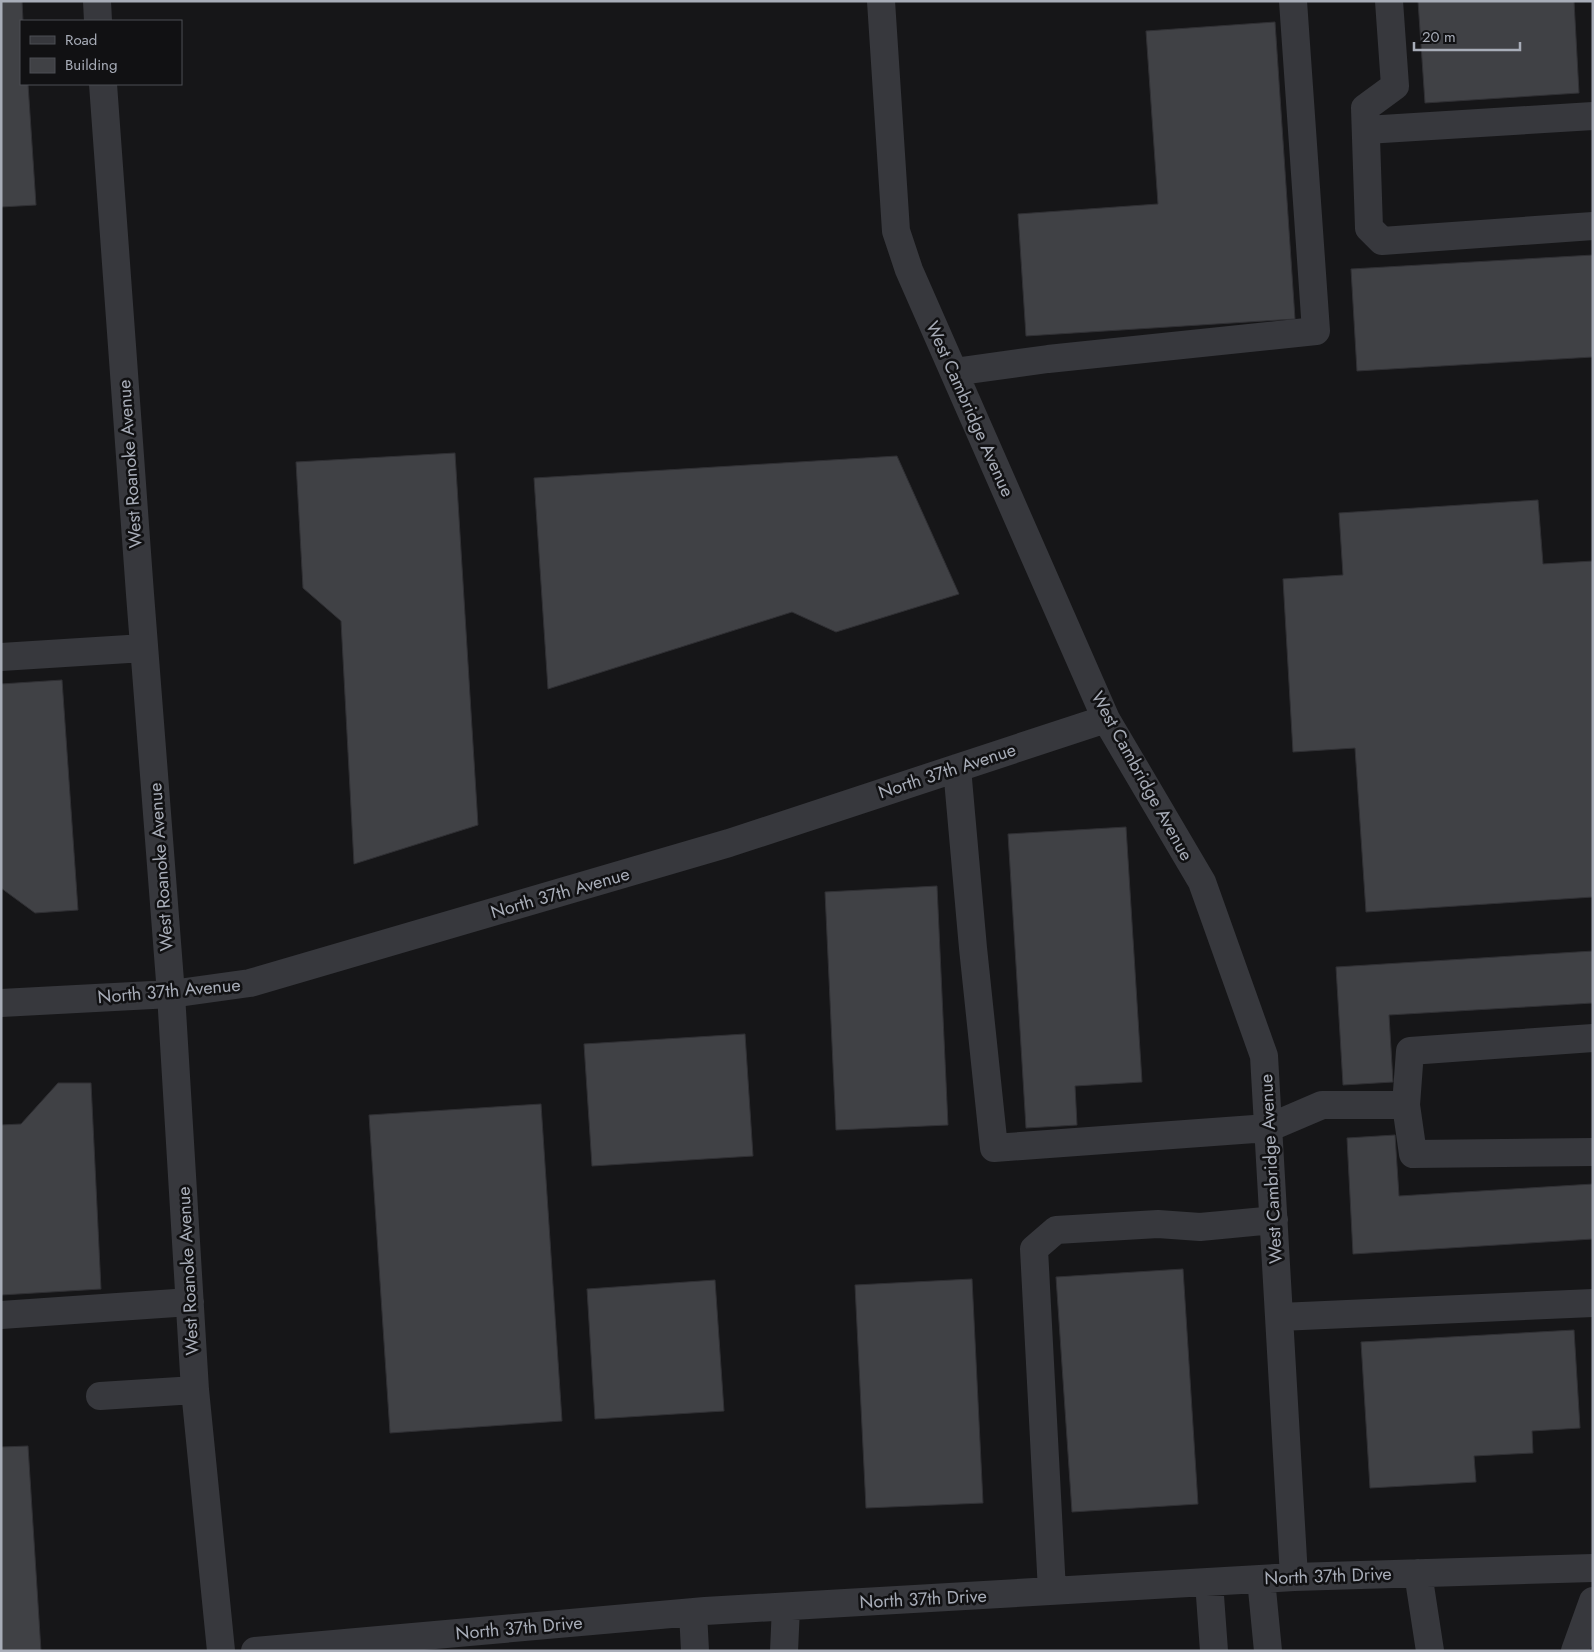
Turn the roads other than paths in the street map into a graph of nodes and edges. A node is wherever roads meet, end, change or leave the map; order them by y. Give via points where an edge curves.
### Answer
1 (97, 1) edge
2 (881, 1) edge
3 (1293, 1) edge
4 (1389, 1) edge
5 (98, 20) edge
6 (103, 85) edge
7 (1593, 116) edge
8 (1366, 130) junction
9 (1593, 226) edge
10 (954, 372) junction
11 (144, 648) junction
12 (1, 658) edge
13 (1106, 719) junction
14 (957, 768) junction
15 (171, 994) junction
16 (1, 1003) edge
17 (1593, 1038) edge
18 (1406, 1106) junction
19 (1268, 1128) junction
20 (1593, 1152) edge
21 (1274, 1220) junction
22 (190, 1302) junction
23 (1593, 1303) edge
24 (1, 1315) edge
25 (1280, 1317) junction
26 (195, 1390) junction
27 (100, 1396) dead end
28 (1593, 1568) edge
29 (1418, 1573) junction
30 (1294, 1577) junction
31 (1261, 1578) junction
32 (1209, 1582) junction
33 (1052, 1591) junction
34 (1593, 1600) edge
35 (786, 1607) junction
36 (693, 1612) junction
37 (448, 1642) edge
38 (221, 1651) edge
39 (255, 1651) edge
40 (695, 1651) edge
41 (784, 1651) edge
42 (1214, 1651) edge
43 (1268, 1651) edge
44 (1430, 1651) edge
45 (1574, 1651) edge

1 - 5 street
2 - 10 street, West Cambridge Avenue via 896,231 909,270
3 - 10 street via 1316,331
4 - 8 street via 1395,86 1365,108
6 - 11 street, West Roanoke Avenue
7 - 8 street
8 - 9 street via 1370,228 1382,241
10 - 13 street, West Cambridge Avenue
11 - 12 street
11 - 15 street, West Roanoke Avenue
13 - 14 street, North 37th Avenue
13 - 19 street, West Cambridge Avenue via 1202,882 1264,1056
14 - 15 street, North 37th Avenue via 729,843 250,983
14 - 19 street via 994,1148
15 - 16 street, North 37th Avenue
15 - 22 street, West Roanoke Avenue
17 - 18 street via 1410,1052
18 - 19 street via 1322,1105
18 - 20 street via 1413,1154
19 - 21 street, West Cambridge Avenue
21 - 25 street, West Cambridge Avenue
21 - 33 street via 1200,1227 1158,1224 1056,1230 1034,1249
22 - 24 street
22 - 26 street, West Roanoke Avenue
23 - 25 street
25 - 30 street, West Cambridge Avenue
26 - 27 street
26 - 38 street, West Roanoke Avenue
28 - 29 street, North 37th Drive
29 - 30 street, North 37th Drive
29 - 44 street
30 - 31 street, North 37th Drive
31 - 32 street, North 37th Drive
31 - 43 street
32 - 33 street, North 37th Drive
32 - 42 street
33 - 35 street, North 37th Drive
34 - 45 street
35 - 36 street, North 37th Drive
35 - 41 street
36 - 37 street, North 37th Drive
36 - 40 street
37 - 39 street, North 37th Drive

